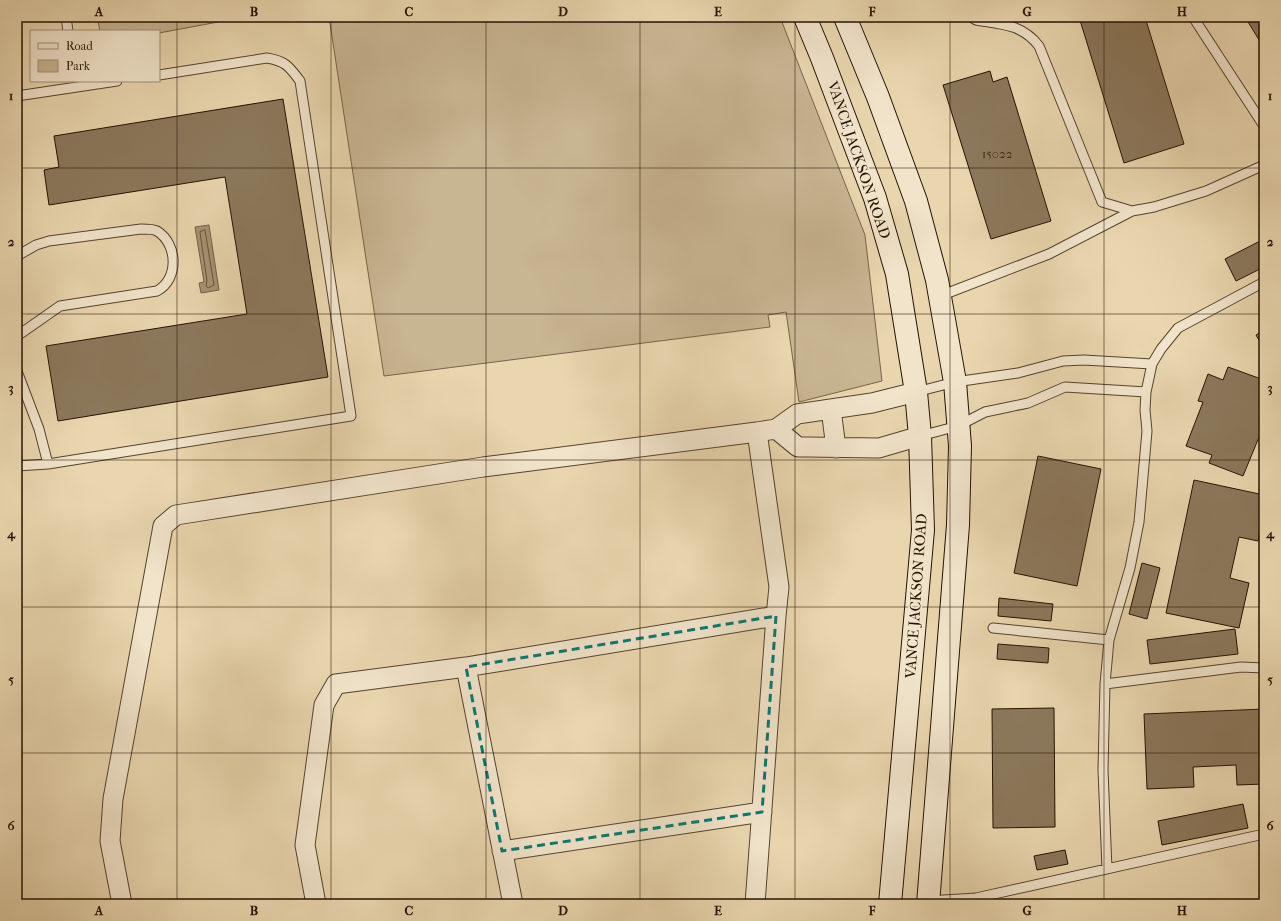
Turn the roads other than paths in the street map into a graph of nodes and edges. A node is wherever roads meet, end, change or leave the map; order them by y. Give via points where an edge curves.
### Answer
1 (66, 17) edge
2 (805, 17) edge
3 (845, 17) edge
4 (971, 17) edge
5 (1193, 17) edge
6 (68, 30) edge
7 (160, 75) edge
8 (103, 82) edge
9 (76, 84) edge
10 (17, 96) edge
11 (1264, 126) edge
12 (1264, 166) edge
13 (1132, 211) junction
14 (17, 256) edge
15 (1264, 282) edge
16 (940, 297) junction
17 (17, 336) edge
18 (1152, 364) junction
19 (17, 371) edge
20 (955, 382) junction
21 (916, 392) junction
22 (1146, 392) junction
23 (831, 409) junction
24 (958, 426) junction
25 (776, 429) junction
26 (757, 432) junction
27 (920, 436) junction
28 (836, 448) junction
29 (48, 464) junction
30 (17, 466) edge
31 (776, 616) junction
32 (993, 628) dead end
33 (1109, 640) junction
34 (466, 667) junction
35 (1264, 668) edge
36 (1104, 684) junction
37 (762, 812) junction
38 (1264, 834) edge
39 (502, 851) junction
40 (1107, 869) junction
41 (928, 903) edge
42 (122, 904) edge
43 (316, 904) edge
44 (513, 904) edge
45 (755, 904) edge
46 (890, 904) edge

1 - 6 lane
2 - 21 main road, VANCE JACKSON ROAD via 875,198 897,274
3 - 16 main road via 916,201
4 - 13 lane via 1017,27 1031,36 1039,46 1102,202
5 - 11 lane
7 - 29 lane via 267,58 280,60 291,68 300,81 351,416
8 - 9 lane
9 - 10 lane
12 - 13 lane via 1206,191
13 - 16 lane via 1049,254
14 - 17 lane via 36,245 49,242 141,229 156,230 172,250 173,264 171,278 165,287 157,291 60,306
15 - 18 lane via 1178,328
16 - 20 main road
18 - 20 lane via 1063,361 1018,373
18 - 22 lane
19 - 29 lane via 40,429
20 - 21 lane
20 - 24 main road
21 - 23 street via 872,403
21 - 27 main road, VANCE JACKSON ROAD
22 - 24 lane via 1065,387 1028,403 985,412
22 - 33 lane via 1147,431 1139,522 1130,568
23 - 25 street via 797,414
23 - 28 street
24 - 27 lane
24 - 41 main road via 958,525
25 - 26 street
25 - 28 street via 798,447
26 - 31 street via 779,587
26 - 42 street via 483,467 176,515 163,526 112,799 110,841
27 - 28 street via 880,448
27 - 46 main road, VANCE JACKSON ROAD via 923,530
29 - 30 lane
31 - 34 street
31 - 37 street
32 - 33 lane
33 - 36 lane
34 - 39 street
34 - 43 street via 336,684 324,705 305,845
35 - 36 lane via 1241,667
36 - 40 lane via 1102,770
37 - 39 street
37 - 45 street
38 - 40 lane
39 - 44 street
40 - 41 lane via 976,898

